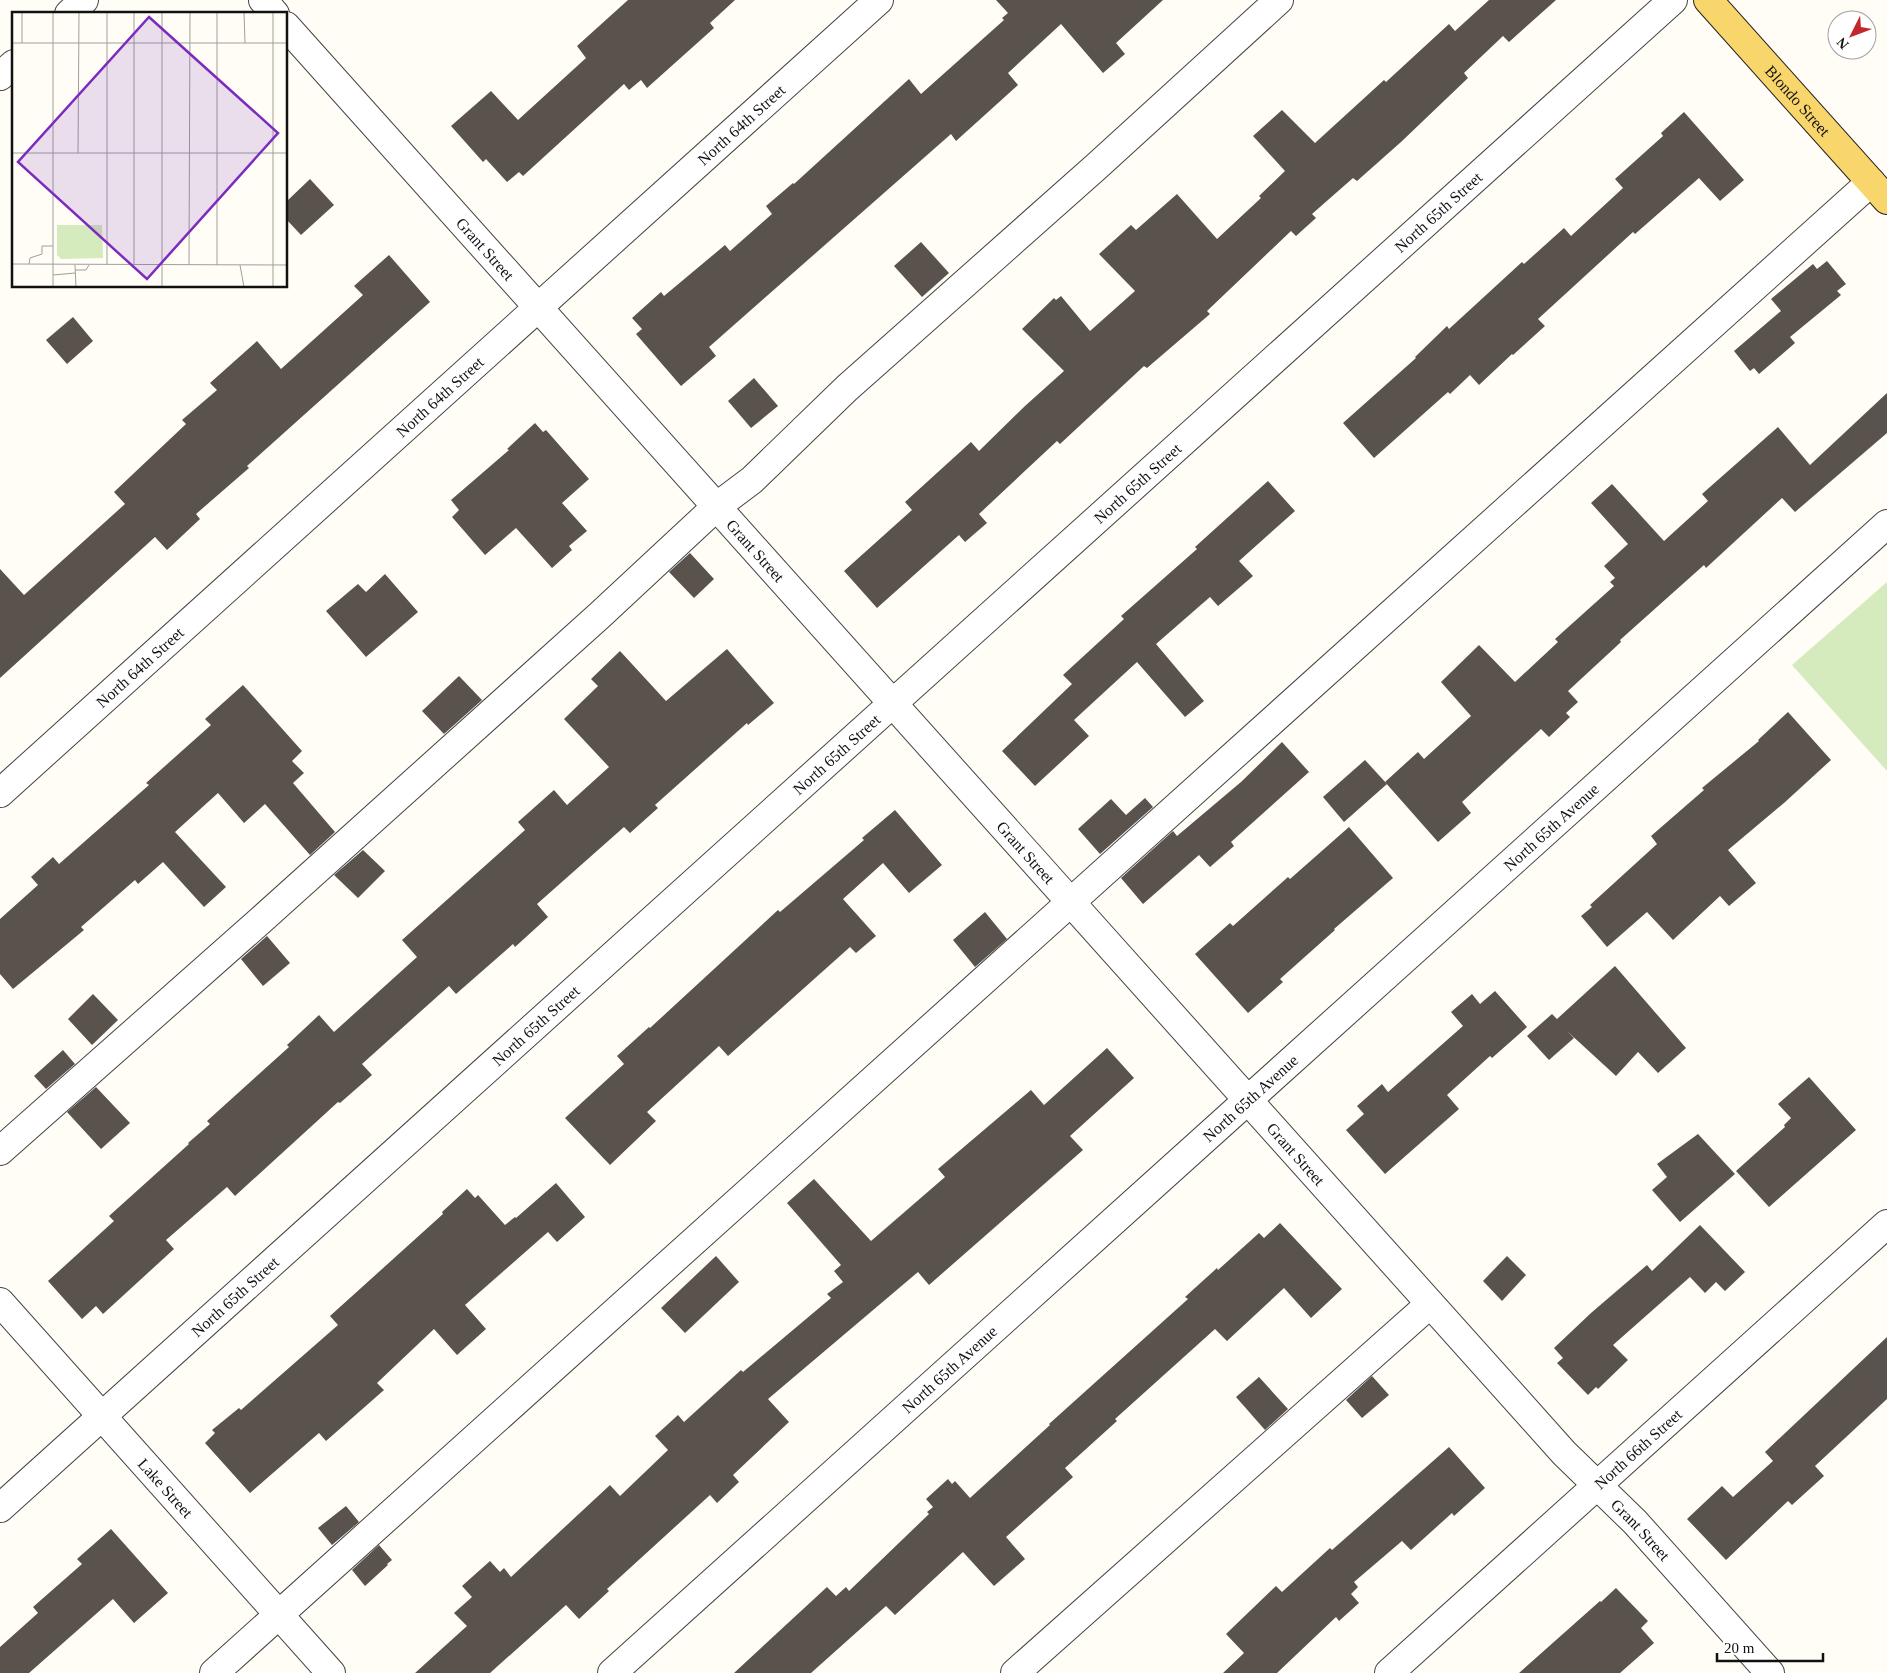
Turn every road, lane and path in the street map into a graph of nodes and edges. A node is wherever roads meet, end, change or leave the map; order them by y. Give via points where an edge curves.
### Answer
1 (84, 0) edge
2 (263, 0) edge
3 (879, 0) edge
4 (1279, 0) edge
5 (1673, 0) edge
6 (1708, 0) edge
7 (71, 12) edge
8 (273, 12) edge
9 (288, 28) edge
10 (12, 66) edge
11 (0, 76) edge
12 (1879, 191) edge
13 (539, 308) junction
14 (716, 506) junction
15 (1887, 524) edge
16 (892, 703) junction
17 (0, 793) edge
18 (1071, 902) junction
19 (1247, 1100) junction
20 (0, 1151) edge
21 (1887, 1224) edge
22 (0, 1302) edge
23 (1430, 1304) junction
24 (102, 1416) junction
25 (1597, 1485) junction
26 (0, 1508) edge
27 (279, 1615) junction
28 (214, 1673) edge
29 (331, 1673) edge
30 (612, 1673) edge
31 (1015, 1673) edge
32 (1389, 1673) edge
33 (1770, 1673) edge

1 - 7 street
2 - 8 street
3 - 13 street, North 64th Street
4 - 14 street via 847,388 752,480
5 - 16 street, North 65th Street
6 - 12 main road, Blondo Street
9 - 13 street, Grant Street
10 - 11 street
12 - 18 street
13 - 14 street, Grant Street
13 - 17 street, North 64th Street
14 - 16 street, Grant Street
14 - 20 street via 600,615
15 - 19 street, North 65th Avenue
16 - 18 street, Grant Street
16 - 24 street, North 65th Street
18 - 19 street, Grant Street
18 - 27 street
19 - 23 street, Grant Street
19 - 30 street, North 65th Avenue
21 - 25 street, North 66th Street
22 - 24 street, Lake Street
23 - 25 street, Grant Street via 1564,1453
23 - 31 street
24 - 26 street, North 65th Street
24 - 27 street, Lake Street
25 - 32 street, North 66th Street
25 - 33 street, Grant Street via 1635,1522
27 - 28 street
27 - 29 street, Lake Street

